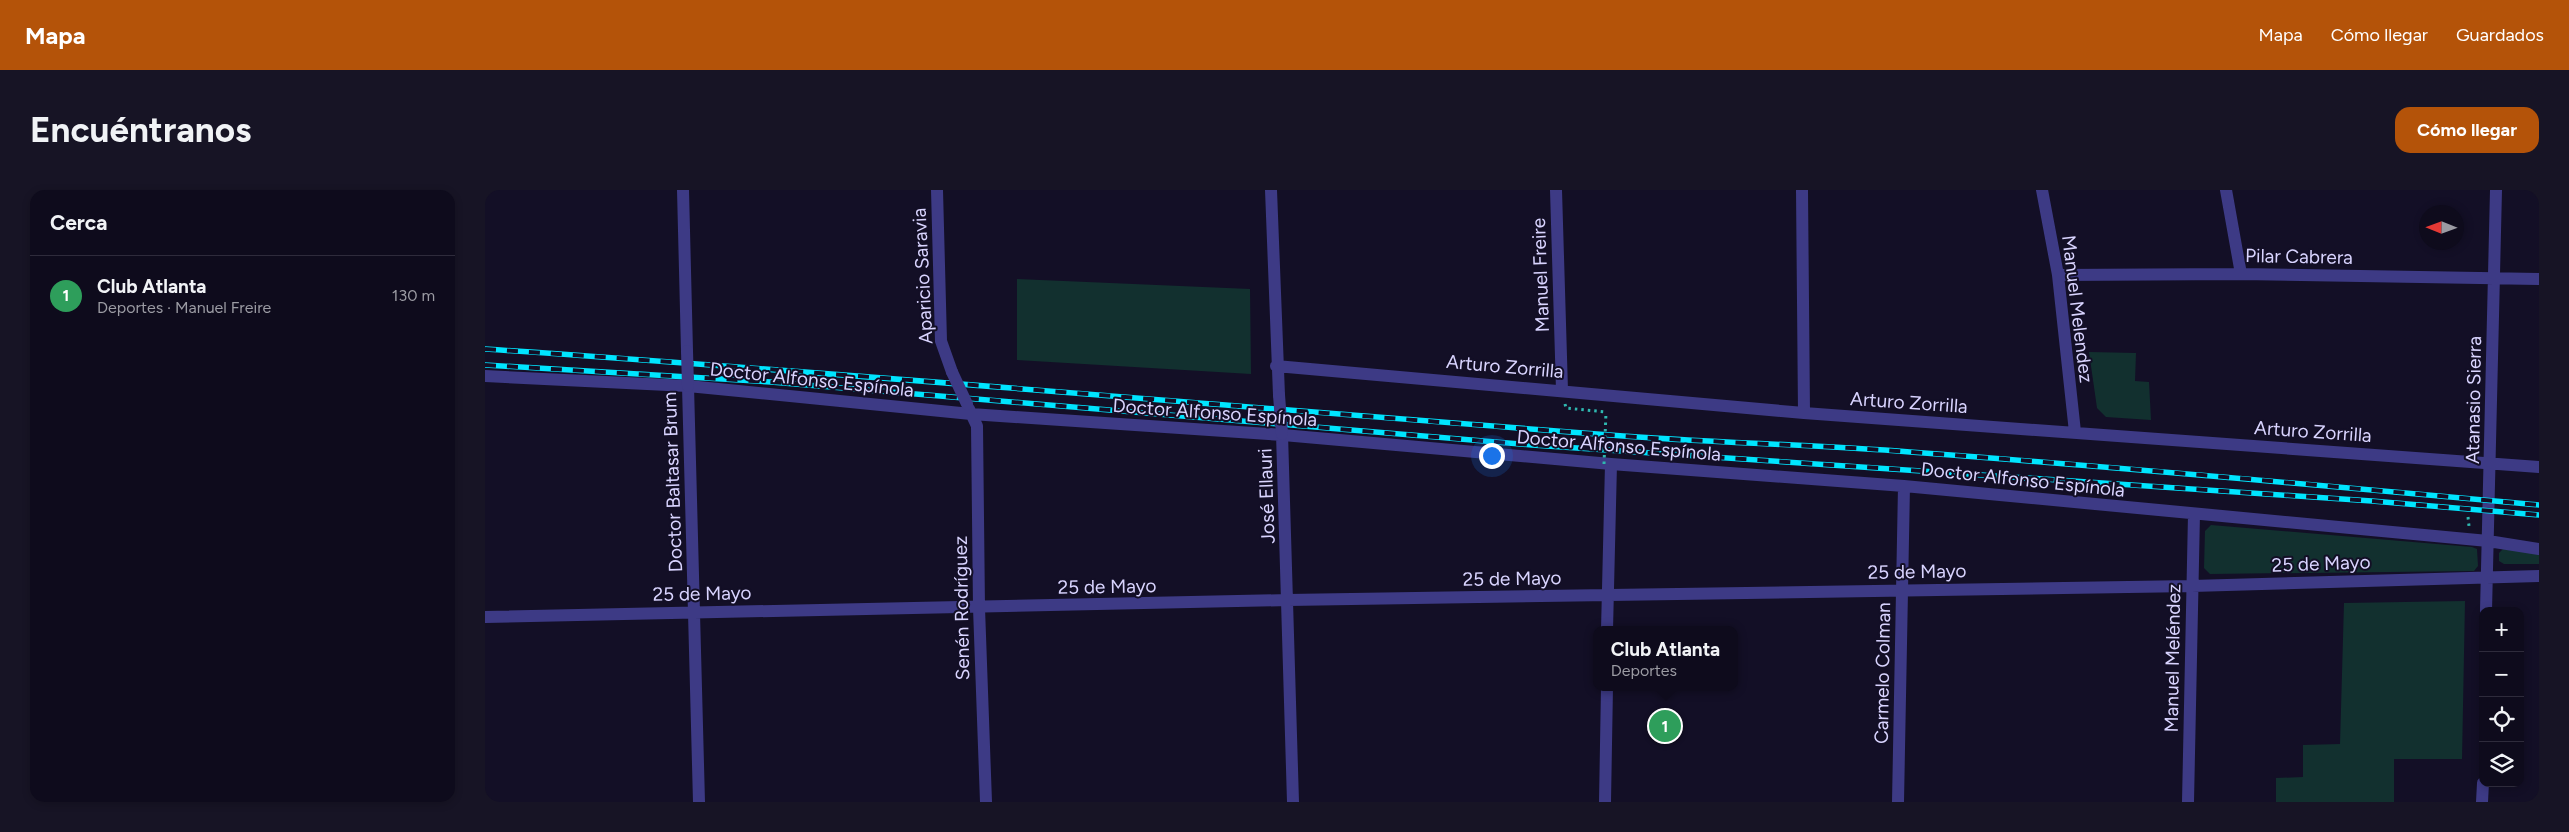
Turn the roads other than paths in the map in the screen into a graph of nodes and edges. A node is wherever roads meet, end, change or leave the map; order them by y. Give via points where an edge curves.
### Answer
1 (683, 190) edge
2 (937, 190) edge
3 (1271, 190) edge
4 (1556, 190) edge
5 (1801, 190) edge
6 (2042, 190) edge
7 (2226, 190) edge
8 (2496, 190) edge
9 (2241, 274) junction
10 (2058, 275) junction
11 (2495, 279) junction
12 (2539, 280) edge
13 (1276, 366) junction
14 (485, 376) edge
15 (689, 386) junction
16 (1562, 390) junction
17 (969, 409) junction
18 (1804, 413) junction
19 (2075, 432) junction
20 (1283, 435) junction
21 (2491, 463) junction
22 (1607, 464) junction
23 (2539, 467) edge
24 (1905, 486) junction
25 (2194, 514) junction
26 (2488, 541) junction
27 (2539, 549) edge
28 (2539, 576) edge
29 (2487, 577) junction
30 (2192, 586) junction
31 (1902, 590) junction
32 (1608, 595) junction
33 (1287, 600) junction
34 (2486, 607) edge
35 (979, 608) junction
36 (695, 612) junction
37 (485, 616) edge
38 (1607, 626) edge
39 (1607, 691) edge
40 (2483, 787) edge
41 (699, 802) edge
42 (986, 802) edge
43 (1293, 802) edge
44 (1605, 802) edge
45 (1898, 802) edge
46 (2187, 802) edge
47 (2483, 802) edge

1 - 15 street, Doctor Baltasar Brum, bridge
2 - 17 street, Aparicio Saravia, bridge via 941,341
3 - 13 street, José Ellauri
4 - 16 street, Manuel Freire
5 - 18 street
6 - 10 street, Manuel Melendez
7 - 9 street
8 - 11 street, Atanasio Sierra
9 - 10 street, Pilar Cabrera
9 - 11 street, Pilar Cabrera
10 - 19 street, Manuel Melendez
11 - 12 street, Pilar Cabrera
11 - 21 street, Atanasio Sierra
13 - 16 street, Arturo Zorrilla
13 - 20 street, José Ellauri, bridge
14 - 15 street, Doctor Alfonso Espínola
15 - 17 street, Doctor Alfonso Espínola
15 - 36 street, Doctor Baltasar Brum
16 - 18 street, Arturo Zorrilla
17 - 20 street, Doctor Alfonso Espínola
17 - 35 street, Senén Rodríguez via 977,426
18 - 19 street, Arturo Zorrilla
19 - 21 street, Arturo Zorrilla
20 - 22 street, Doctor Alfonso Espínola
20 - 33 street, José Ellauri
21 - 23 street, Arturo Zorrilla
21 - 26 street, Atanasio Sierra
22 - 24 street, Doctor Alfonso Espínola
22 - 32 street
24 - 25 street, Doctor Alfonso Espínola
24 - 31 street, Carmelo Colman
25 - 26 street, Doctor Alfonso Espínola
25 - 30 street, Manuel Meléndez
26 - 27 street, Doctor Alfonso Espínola
26 - 29 street, Atanasio Sierra
28 - 29 street, 25 de Mayo
29 - 30 street, 25 de Mayo
29 - 34 street, Atanasio Sierra
30 - 31 street, 25 de Mayo
30 - 46 street, Manuel Meléndez
31 - 32 street, 25 de Mayo
31 - 45 street, Carmelo Colman
32 - 33 street, 25 de Mayo
32 - 38 street
33 - 35 street, 25 de Mayo
33 - 43 street, José Ellauri
35 - 36 street, 25 de Mayo
35 - 42 street, Senén Rodríguez
36 - 37 street, 25 de Mayo
36 - 41 street, Doctor Baltasar Brum
39 - 44 street
40 - 47 street

